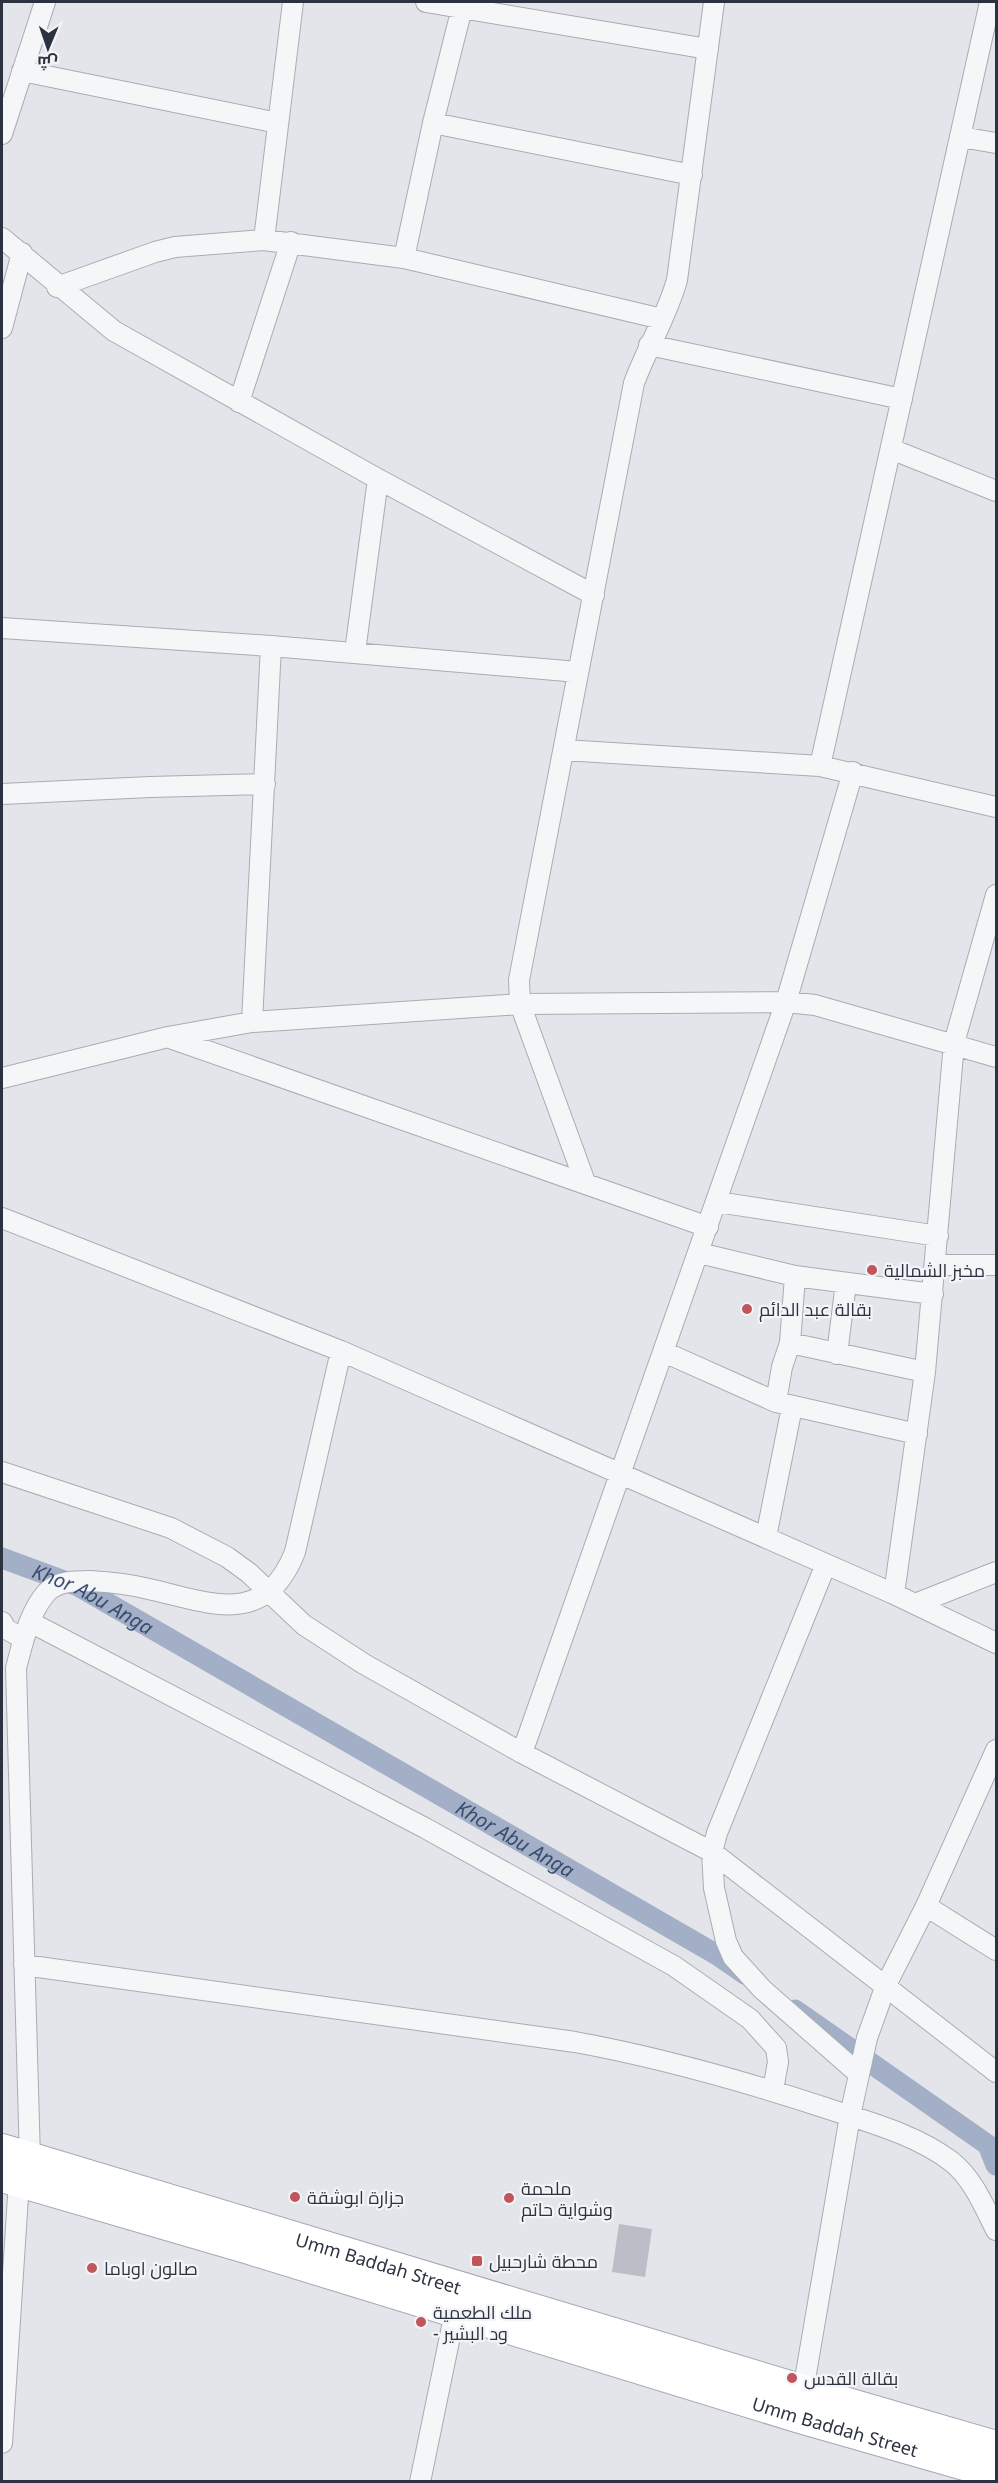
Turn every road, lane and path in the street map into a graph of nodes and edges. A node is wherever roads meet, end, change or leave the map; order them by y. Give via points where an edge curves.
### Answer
1 (45, 2) edge
2 (293, 2) edge
3 (426, 2) edge
4 (714, 2) edge
5 (990, 2) edge
6 (462, 8) junction
7 (708, 50) junction
8 (22, 71) junction
9 (278, 123) junction
10 (433, 123) junction
11 (2, 134) edge
12 (961, 137) junction
13 (996, 143) edge
14 (692, 175) junction
15 (2, 238) edge
16 (264, 240) junction
17 (291, 242) junction
18 (22, 254) junction
19 (404, 258) junction
20 (57, 287) junction
21 (662, 318) junction
22 (2, 328) edge
23 (649, 345) junction
24 (902, 399) junction
25 (239, 402) junction
26 (891, 449) junction
27 (378, 479) junction
28 (996, 491) edge
29 (594, 595) junction
30 (2, 628) edge
31 (271, 646) junction
32 (355, 652) junction
33 (578, 672) junction
34 (564, 750) junction
35 (820, 766) junction
36 (853, 772) junction
37 (265, 784) junction
38 (2, 794) edge
39 (996, 807) edge
40 (996, 894) edge
41 (786, 1002) junction
42 (520, 1004) junction
43 (252, 1022) junction
44 (168, 1037) junction
45 (954, 1043) junction
46 (996, 1056) edge
47 (2, 1078) edge
48 (585, 1182) junction
49 (717, 1202) junction
50 (3, 1224) edge
51 (708, 1227) junction
52 (938, 1236) junction
53 (699, 1253) junction
54 (935, 1265) junction
55 (996, 1265) edge
56 (795, 1275) junction
57 (846, 1283) junction
58 (933, 1294) junction
59 (790, 1343) junction
60 (341, 1351) junction
61 (664, 1352) junction
62 (837, 1354) junction
63 (925, 1372) junction
64 (784, 1405) junction
65 (917, 1434) junction
66 (2, 1472) edge
67 (622, 1473) junction
68 (766, 1537) junction
69 (826, 1564) junction
70 (996, 1572) edge
71 (269, 1592) junction
72 (894, 1594) junction
73 (915, 1604) junction
74 (2, 1622) edge
75 (27, 1631) junction
76 (996, 1643) edge
77 (9, 1667) edge
78 (996, 1750) edge
79 (522, 1753) junction
80 (712, 1852) junction
81 (926, 1906) junction
82 (996, 1950) edge
83 (24, 1965) junction
84 (886, 1985) junction
85 (996, 2072) edge
86 (859, 2074) junction
87 (773, 2090) junction
88 (850, 2116) junction
89 (13, 2167) edge
90 (996, 2230) edge
91 (455, 2312) junction
92 (803, 2391) junction
93 (2, 2443) edge
94 (996, 2447) edge
95 (996, 2473) edge
96 (420, 2481) edge

1 - 8 street
2 - 9 street
3 - 6 street
4 - 7 street
5 - 12 street
6 - 7 street
6 - 10 street
7 - 14 street
8 - 9 street
8 - 11 street
9 - 16 street
10 - 14 street
10 - 19 street
12 - 13 street
12 - 24 street
14 - 21 street via 676,280
15 - 18 street
16 - 17 street
16 - 20 street via 175,247
17 - 19 street
17 - 25 street
18 - 20 street
18 - 22 street
19 - 21 street
20 - 25 street via 114,332
21 - 23 street
23 - 24 street
23 - 29 street via 634,383
24 - 26 street
25 - 27 street
26 - 28 street
26 - 35 street
27 - 29 street
27 - 32 street
29 - 33 street
30 - 31 street
31 - 32 street
31 - 37 street
32 - 33 street
33 - 34 street
34 - 35 street
34 - 42 street via 522,962
35 - 36 street
36 - 39 street
36 - 41 street
37 - 38 street
37 - 43 street
40 - 45 street
41 - 42 street
41 - 45 street via 815,1005
41 - 49 street
42 - 43 street
42 - 48 street
43 - 44 street
44 - 47 street
44 - 48 street
45 - 46 street
45 - 52 street
48 - 51 street
49 - 51 street
49 - 52 street
50 - 60 street
51 - 53 street
52 - 54 street
53 - 56 street
53 - 61 street
54 - 55 street
54 - 58 street
56 - 57 street
56 - 59 street
57 - 58 street
57 - 62 street
58 - 63 street
59 - 62 street
59 - 64 street via 782,1367
60 - 67 street
60 - 71 street via 295,1552 288,1569
61 - 64 street
61 - 67 street
62 - 63 street
63 - 65 street
64 - 65 street
64 - 68 street
65 - 72 street
66 - 71 street via 171,1528 239,1565
67 - 68 street
67 - 79 street
68 - 69 street
69 - 72 street
69 - 80 street
70 - 73 street
71 - 75 street via 254,1601 227,1606 118,1582 57,1584 34,1610
71 - 79 street via 322,1638
72 - 73 street
73 - 76 street
74 - 75 street via 6,1629
75 - 77 street
75 - 87 street via 425,1828 674,1966 750,2019 776,2048
77 - 83 street
78 - 81 street
79 - 80 street
80 - 84 street
80 - 86 street via 718,1912 733,1958 762,1989
81 - 82 street
81 - 84 street
83 - 87 street via 617,2049
83 - 89 street
84 - 85 street
84 - 86 street
86 - 88 street
87 - 88 street
88 - 90 street via 901,2133 954,2164 971,2183
88 - 92 street
89 - 91 main road, Umm Baddah Street via 249,2248
89 - 92 main road, Umm Baddah Street via 369,2259
89 - 93 street
91 - 95 main road, Umm Baddah Street
91 - 96 street
92 - 94 main road, Umm Baddah Street

